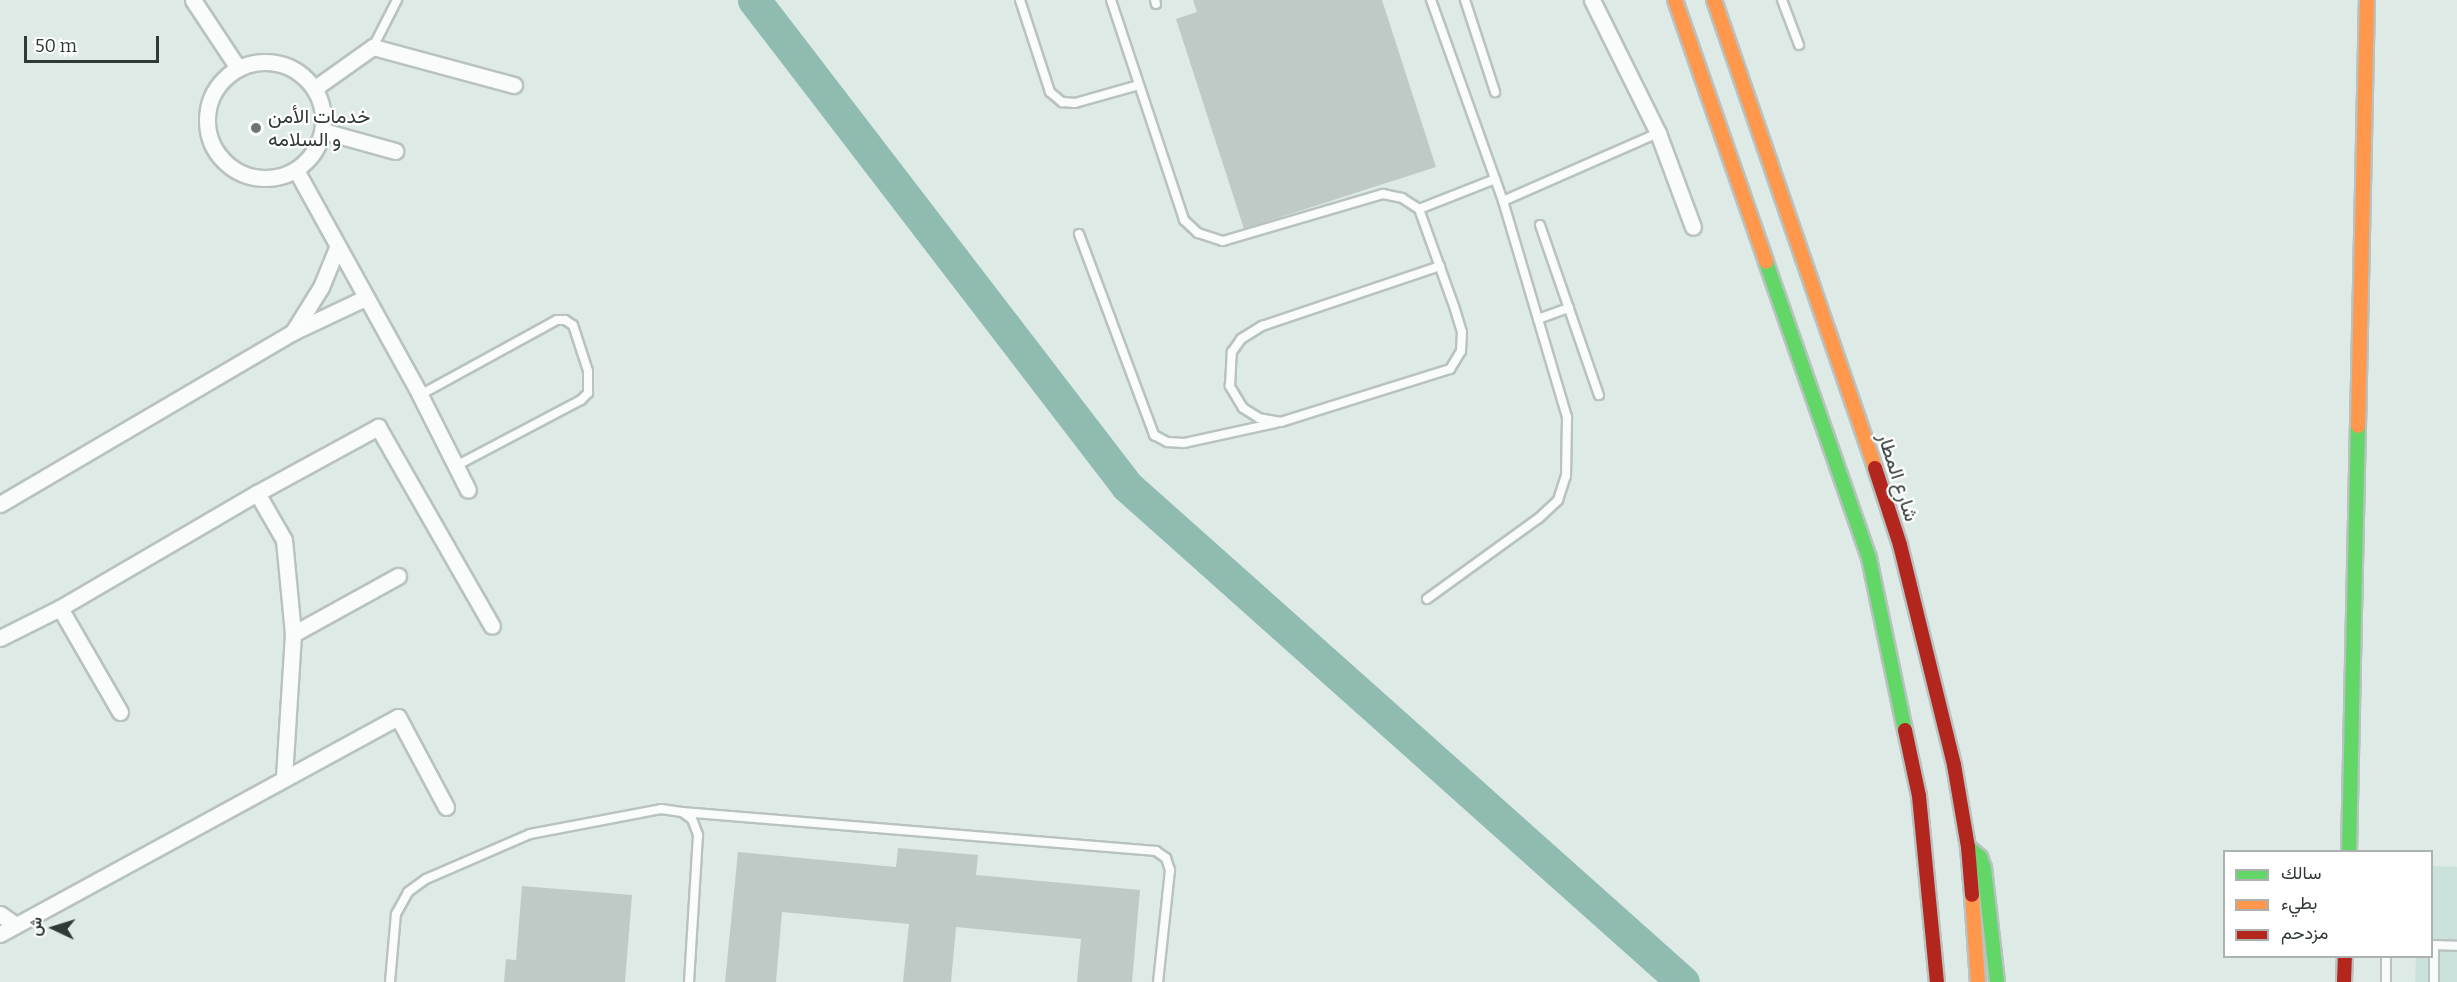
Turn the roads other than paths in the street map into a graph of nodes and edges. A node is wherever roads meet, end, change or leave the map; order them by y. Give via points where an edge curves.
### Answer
1 (193, 0) edge
2 (397, 0) edge
3 (1020, 0) edge
4 (1111, 0) edge
5 (1431, 0) edge
6 (1465, 0) edge
7 (1592, 0) edge
8 (1676, 0) edge
9 (1714, 0) edge
10 (1728, 0) edge
11 (1782, 0) edge
12 (2367, 0) edge
13 (1798, 45) dead end
14 (373, 47) junction
15 (1733, 52) junction
16 (238, 68) junction
17 (514, 85) dead end
18 (1139, 85) junction
19 (315, 88) junction
20 (1495, 92) dead end
21 (323, 131) junction
22 (1658, 133) junction
23 (395, 151) dead end
24 (296, 170) junction
25 (1495, 179) junction
26 (1503, 201) junction
27 (1419, 209) junction
28 (1540, 225) dead end
29 (1693, 227) dead end
30 (1079, 234) dead end
31 (337, 248) junction
32 (1440, 266) junction
33 (365, 298) junction
34 (1569, 308) junction
35 (1538, 319) junction
36 (293, 332) junction
37 (420, 395) junction
38 (1599, 395) dead end
39 (1281, 422) junction
40 (456, 466) junction
41 (468, 489) dead end
42 (257, 493) junction
43 (0, 504) edge
44 (398, 576) dead end
45 (1427, 599) dead end
46 (60, 608) junction
47 (492, 626) dead end
48 (293, 634) junction
49 (0, 638) edge
50 (120, 712) dead end
51 (284, 779) junction
52 (446, 807) dead end
53 (682, 813) junction
54 (1968, 847) junction
55 (2349, 850) edge
56 (0, 914) edge
57 (16, 925) junction
58 (0, 934) edge
59 (2433, 945) edge
60 (2457, 946) edge
61 (2345, 958) edge
62 (2386, 958) edge
63 (390, 982) edge
64 (689, 982) edge
65 (1158, 982) edge
66 (1937, 982) edge
67 (1978, 982) edge
68 (1997, 982) edge
69 (2344, 982) edge
70 (2386, 982) edge
71 (2434, 982) edge

1 - 16 street
2 - 14 lane
3 - 18 lane via 1050,92 1062,102 1075,103
4 - 18 lane
5 - 25 lane
6 - 20 lane
7 - 22 street
8 - 66 main road via 1869,558 1919,796
9 - 15 main road, شارع المطار
10 - 15 main road
11 - 13 lane
12 - 55 main road
14 - 17 street
14 - 19 street
15 - 54 main road, شارع المطار via 1900,545 1940,700
16 - 19 street via 255,62 288,66
16 - 24 street via 223,79 212,95 207,113 214,150 226,164 260,179 279,178
18 - 27 lane via 1184,220 1198,233 1223,241 1383,194 1402,198
19 - 21 street via 322,109
21 - 23 street
21 - 24 street via 309,160
22 - 26 lane
22 - 29 street
24 - 31 street
25 - 26 lane
25 - 27 lane
26 - 35 lane
27 - 32 lane
28 - 34 lane
30 - 39 lane via 1154,435 1167,442 1184,443
31 - 33 street
31 - 36 street via 321,287
32 - 39 lane via 1462,332 1461,351 1449,369
32 - 39 lane via 1262,326 1241,339 1232,352 1230,386 1243,408 1259,418
33 - 36 street
33 - 37 street
34 - 35 lane
34 - 38 lane
35 - 45 lane via 1567,417 1566,476 1558,500
36 - 43 street
37 - 40 street
37 - 40 lane via 557,320 573,325 588,370 588,393
40 - 41 street
42 - 46 street
42 - 47 street via 378,427
42 - 48 street via 284,540
44 - 48 street
46 - 49 street
46 - 50 street
48 - 51 street
51 - 52 street via 398,717
51 - 57 street
53 - 63 lane via 661,809 530,834 426,879 408,892 396,914
53 - 64 lane via 692,819 698,835
53 - 65 lane via 1156,851 1166,858 1170,870
54 - 67 main road, شارع المطار
54 - 68 main road via 1980,857 1984,868
56 - 57 street
57 - 58 street
59 - 60 lane
59 - 71 lane
61 - 69 main road
62 - 70 lane

